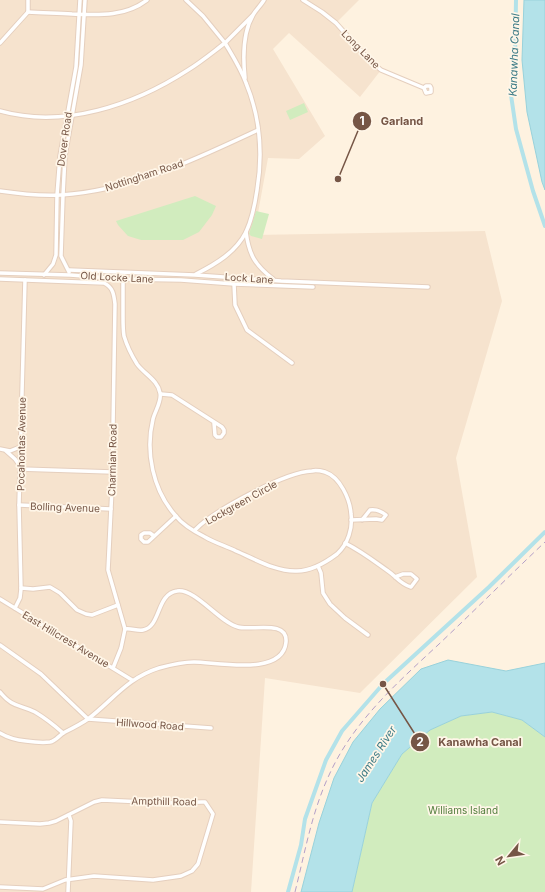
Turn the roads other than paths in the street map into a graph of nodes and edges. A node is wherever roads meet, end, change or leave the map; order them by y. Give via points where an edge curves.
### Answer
1 (28, 0) edge
2 (80, 0) edge
3 (85, 0) edge
4 (146, 0) edge
5 (186, 0) edge
6 (264, 0) edge
7 (303, 0) edge
8 (28, 12) junction
9 (80, 14) junction
10 (85, 14) junction
11 (252, 16) junction
12 (225, 42) junction
13 (0, 43) edge
14 (246, 81) junction
15 (424, 88) dead end
16 (0, 111) edge
17 (67, 116) junction
18 (73, 116) junction
19 (258, 130) junction
20 (0, 191) edge
21 (63, 194) junction
22 (58, 195) junction
23 (246, 232) junction
24 (69, 270) junction
25 (0, 273) edge
26 (44, 275) junction
27 (70, 275) junction
28 (181, 275) junction
29 (195, 275) junction
30 (0, 278) edge
31 (123, 279) junction
32 (25, 280) junction
33 (181, 280) junction
34 (274, 280) junction
35 (234, 284) junction
36 (313, 287) dead end
37 (428, 287) dead end
38 (292, 363) dead end
39 (161, 394) junction
40 (214, 423) dead end
41 (20, 447) junction
42 (0, 449) edge
43 (6, 451) junction
44 (20, 468) junction
45 (112, 472) junction
46 (19, 505) junction
47 (111, 509) junction
48 (176, 516) junction
49 (351, 520) junction
50 (362, 520) junction
51 (195, 530) junction
52 (154, 536) dead end
53 (345, 543) junction
54 (318, 566) junction
55 (395, 577) junction
56 (21, 588) junction
57 (0, 599) edge
58 (118, 605) junction
59 (15, 608) junction
60 (125, 628) junction
61 (368, 635) dead end
62 (0, 645) edge
63 (113, 668) junction
64 (132, 680) junction
65 (0, 692) edge
66 (88, 719) junction
67 (211, 728) dead end
68 (0, 733) edge
69 (63, 733) junction
70 (69, 814) junction
71 (0, 822) edge
72 (69, 879) junction
73 (0, 886) edge
74 (68, 892) edge

1 - 8 street
2 - 9 street, Dover Road
3 - 10 street, Dover Road
4 - 10 street via 124,12
5 - 12 street
6 - 11 street
7 - 15 street, Long Lane via 336,23 381,70
8 - 9 street
8 - 13 street
9 - 10 street
9 - 17 street, Dover Road via 76,67
10 - 18 street, Dover Road
11 - 12 street
11 - 14 street via 244,54
12 - 14 street
12 - 18 street via 189,70 152,91 113,106
14 - 19 street
16 - 17 street via 33,117
17 - 18 street
17 - 22 street, Dover Road via 60,156
18 - 21 street, Dover Road via 65,156
19 - 21 street, Nottingham Road via 204,155 131,182
19 - 23 street via 259,178
20 - 22 street, Nottingham Road
21 - 22 street, Nottingham Road
21 - 24 street, Dover Road via 61,256
22 - 26 street, Dover Road via 56,255 53,264
23 - 29 street via 221,261
23 - 34 street via 252,257 262,271
24 - 27 street, Dover Road
24 - 28 street, Lock Lane
25 - 26 street, Old Locke Lane
26 - 27 street, Old Locke Lane
27 - 31 street, Old Locke Lane
28 - 29 street, Lock Lane
28 - 33 street
29 - 34 street, Lock Lane
30 - 32 street
31 - 33 street, Old Locke Lane
31 - 39 street via 124,336 138,365 151,378
32 - 41 street, Pocahontas Avenue
32 - 45 street, Charmian Road via 104,283 112,290 115,304
33 - 35 street, Old Locke Lane
34 - 37 street, Lock Lane
35 - 36 street, Old Locke Lane
35 - 38 street via 235,305 246,330
39 - 40 street via 172,396
39 - 48 street, Lockgreen Circle via 152,425 152,468 162,496
41 - 43 street
41 - 44 street, Pocahontas Avenue
42 - 43 street
43 - 44 street
44 - 45 street
44 - 46 street, Pocahontas Avenue
45 - 47 street, Charmian Road
46 - 47 street, Bolling Avenue
46 - 56 street, Pocahontas Avenue
47 - 58 street, Charmian Road via 108,570
48 - 51 street, Lockgreen Circle
48 - 52 street
49 - 50 street
49 - 51 street, Lockgreen Circle via 352,514 347,498 332,475 312,470 271,484 213,514
49 - 53 street, Lockgreen Circle via 351,529
50 - 50 street via 382,520 386,515 381,511 370,510
51 - 54 street, Lockgreen Circle via 204,537 273,567 298,571
53 - 54 street, Lockgreen Circle via 340,551
53 - 55 street via 368,556
54 - 61 street via 323,593 330,604
55 - 55 street via 404,585 411,587 418,580 411,574
56 - 58 street via 50,587 77,610 86,614 92,615
56 - 59 street, Pocahontas Avenue
57 - 59 street, East Hillcrest Avenue
58 - 60 street, Charmian Road
59 - 63 street, East Hillcrest Avenue
60 - 63 street, Charmian Road
60 - 64 street via 149,628 168,595 184,591 236,627 276,628 284,633 286,638 280,654 263,663 182,663 158,669
62 - 66 street via 41,674
63 - 64 street, East Hillcrest Avenue
64 - 66 street
65 - 69 street via 10,702 46,719
66 - 67 street, Hillwood Road
66 - 69 street
68 - 69 street via 12,739 42,742 54,740
70 - 71 street, Ampthill Road via 40,824
70 - 72 street via 72,822
70 - 72 street, Ampthill Road via 94,802 110,800 205,802 213,814 200,860 188,874 153,880 94,876
72 - 73 street via 43,889
72 - 74 street

